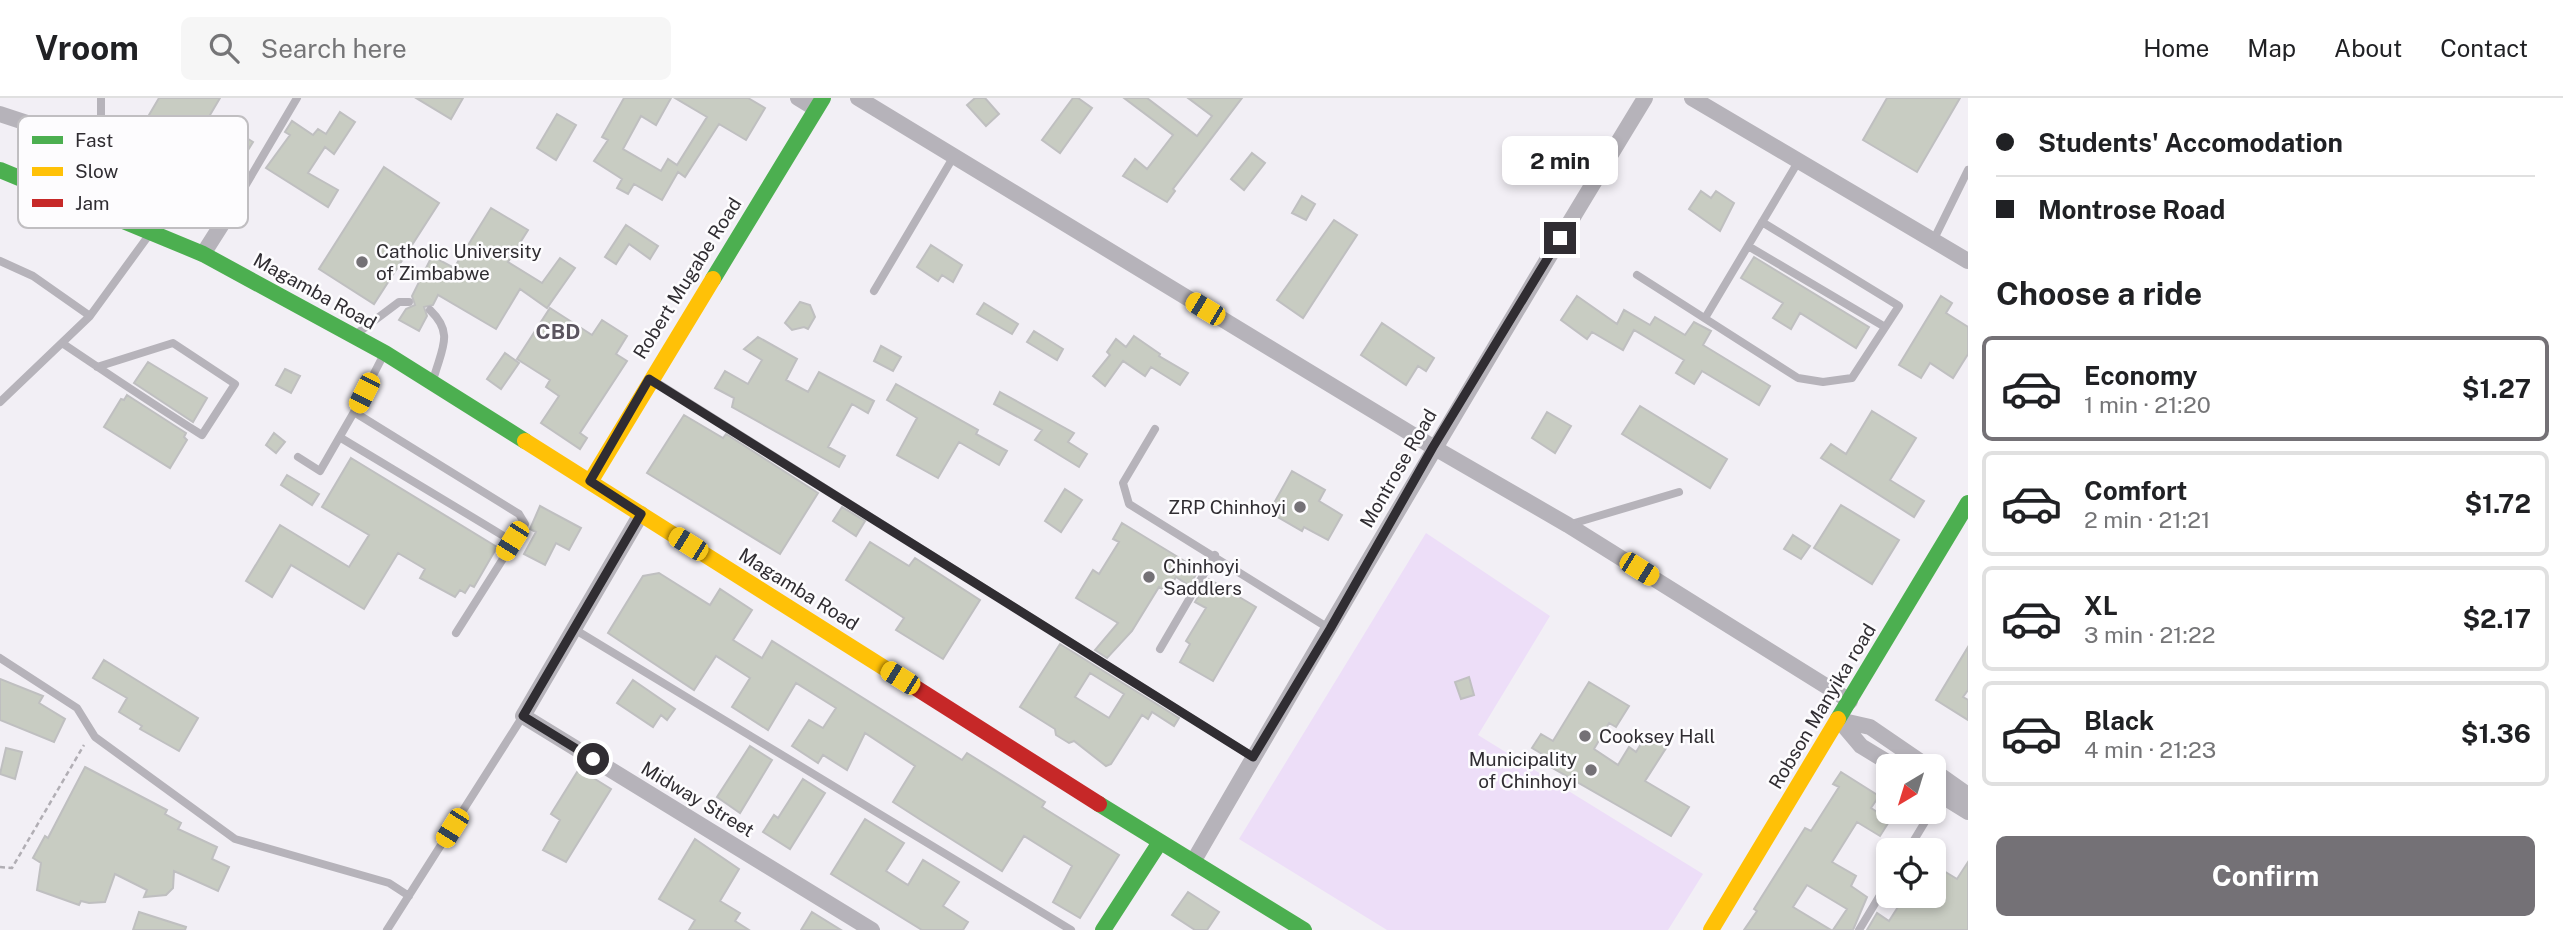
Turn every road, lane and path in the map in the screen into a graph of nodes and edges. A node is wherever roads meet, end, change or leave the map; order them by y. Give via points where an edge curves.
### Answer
1 (101, 98) edge
2 (297, 98) edge
3 (798, 98) edge
4 (858, 98) edge
5 (1645, 98) edge
6 (1692, 98) edge
7 (819, 104) edge
8 (0, 114) edge
9 (101, 116) edge
10 (18, 120) edge
11 (954, 156) junction
12 (1798, 162) junction
13 (0, 170) edge
14 (1968, 170) edge
15 (18, 177) edge
16 (248, 180) edge
17 (1762, 222) junction
18 (142, 228) edge
19 (219, 228) edge
20 (152, 232) junction
21 (1933, 241) junction
22 (1748, 246) junction
23 (203, 254) junction
24 (0, 261) edge
25 (1968, 261) edge
26 (1637, 275) dead end
27 (874, 291) dead end
28 (409, 302) dead end
29 (430, 310) dead end
30 (90, 316) junction
31 (1705, 318) junction
32 (1885, 327) junction
33 (354, 336) junction
34 (62, 343) junction
35 (384, 353) junction
36 (97, 367) junction
37 (649, 379) junction
38 (432, 383) junction
39 (0, 402) edge
40 (354, 412) junction
41 (1155, 429) dead end
42 (341, 438) junction
43 (1433, 447) junction
44 (298, 457) dead end
45 (590, 481) junction
46 (1679, 492) dead end
47 (1968, 503) edge
48 (641, 514) junction
49 (1568, 525) junction
50 (512, 541) junction
51 (1215, 555) junction
52 (574, 629) junction
53 (1330, 629) junction
54 (456, 633) dead end
55 (1160, 649) dead end
56 (0, 658) edge
57 (1850, 701) junction
58 (523, 716) junction
59 (1839, 720) junction
60 (94, 737) junction
61 (1909, 754) edge
62 (1876, 755) edge
63 (1253, 757) junction
64 (1946, 779) edge
65 (1968, 795) edge
66 (1946, 805) edge
67 (1968, 812) edge
68 (1160, 842) junction
69 (1192, 862) junction
70 (0, 867) edge
71 (409, 896) junction
72 (1876, 902) edge
73 (387, 930) edge
74 (872, 930) edge
75 (1071, 930) edge
76 (1103, 930) edge
77 (1304, 930) edge
78 (1711, 930) edge
79 (1859, 930) edge

1 - 9 lane
2 - 16 lane
3 - 7 street
4 - 11 street
5 - 43 street, Montrose Road
6 - 12 street
7 - 37 main road, Robert Mugabe Road
8 - 10 street
11 - 27 lane
11 - 43 street
12 - 17 lane
12 - 21 street
13 - 15 main road, Magamba Road
14 - 21 lane
17 - 22 lane
17 - 32 lane via 1899,306
18 - 20 main road, Magamba Road
19 - 23 street
20 - 23 main road, Magamba Road
20 - 30 lane
21 - 25 street
22 - 31 lane
22 - 32 lane
23 - 33 main road, Magamba Road
24 - 30 lane via 33,276
26 - 31 lane
28 - 33 lane via 399,302
29 - 38 lane via 446,332
30 - 34 lane
31 - 32 lane via 1798,378 1823,382 1852,378
33 - 35 main road, Magamba Road
34 - 36 lane
34 - 39 lane
35 - 38 main road, Magamba Road
35 - 40 lane
36 - 36 lane via 202,435 234,384 173,343
37 - 45 main road, Robert Mugabe Road
37 - 63 lane
38 - 45 main road, Magamba Road
40 - 42 lane
40 - 50 lane via 519,514 525,524
41 - 51 lane via 1123,484 1129,504
42 - 44 lane via 320,471
42 - 50 lane
43 - 49 street
43 - 53 street, Montrose Road
45 - 48 main road, Magamba Road
46 - 49 lane
47 - 57 main road, Robson Manyika road
48 - 52 street
48 - 68 main road, Magamba Road
49 - 57 street
50 - 54 lane
51 - 53 lane
51 - 55 lane
52 - 58 street
52 - 75 lane
53 - 63 street, Montrose Road
56 - 60 lane via 77,708
57 - 59 main road, Robson Manyika road
58 - 71 lane
58 - 74 street, Midway Street
59 - 61 street via 1870,727
59 - 62 street via 1861,746
59 - 78 main road, Robson Manyika road
60 - 70 path via 88,739 12,868
60 - 71 lane via 235,839 389,883
63 - 69 street, Montrose Road
64 - 65 street
66 - 67 street
68 - 69 main road, Magamba Road
68 - 76 main road
69 - 77 main road, Magamba Road
71 - 73 lane
72 - 79 lane

